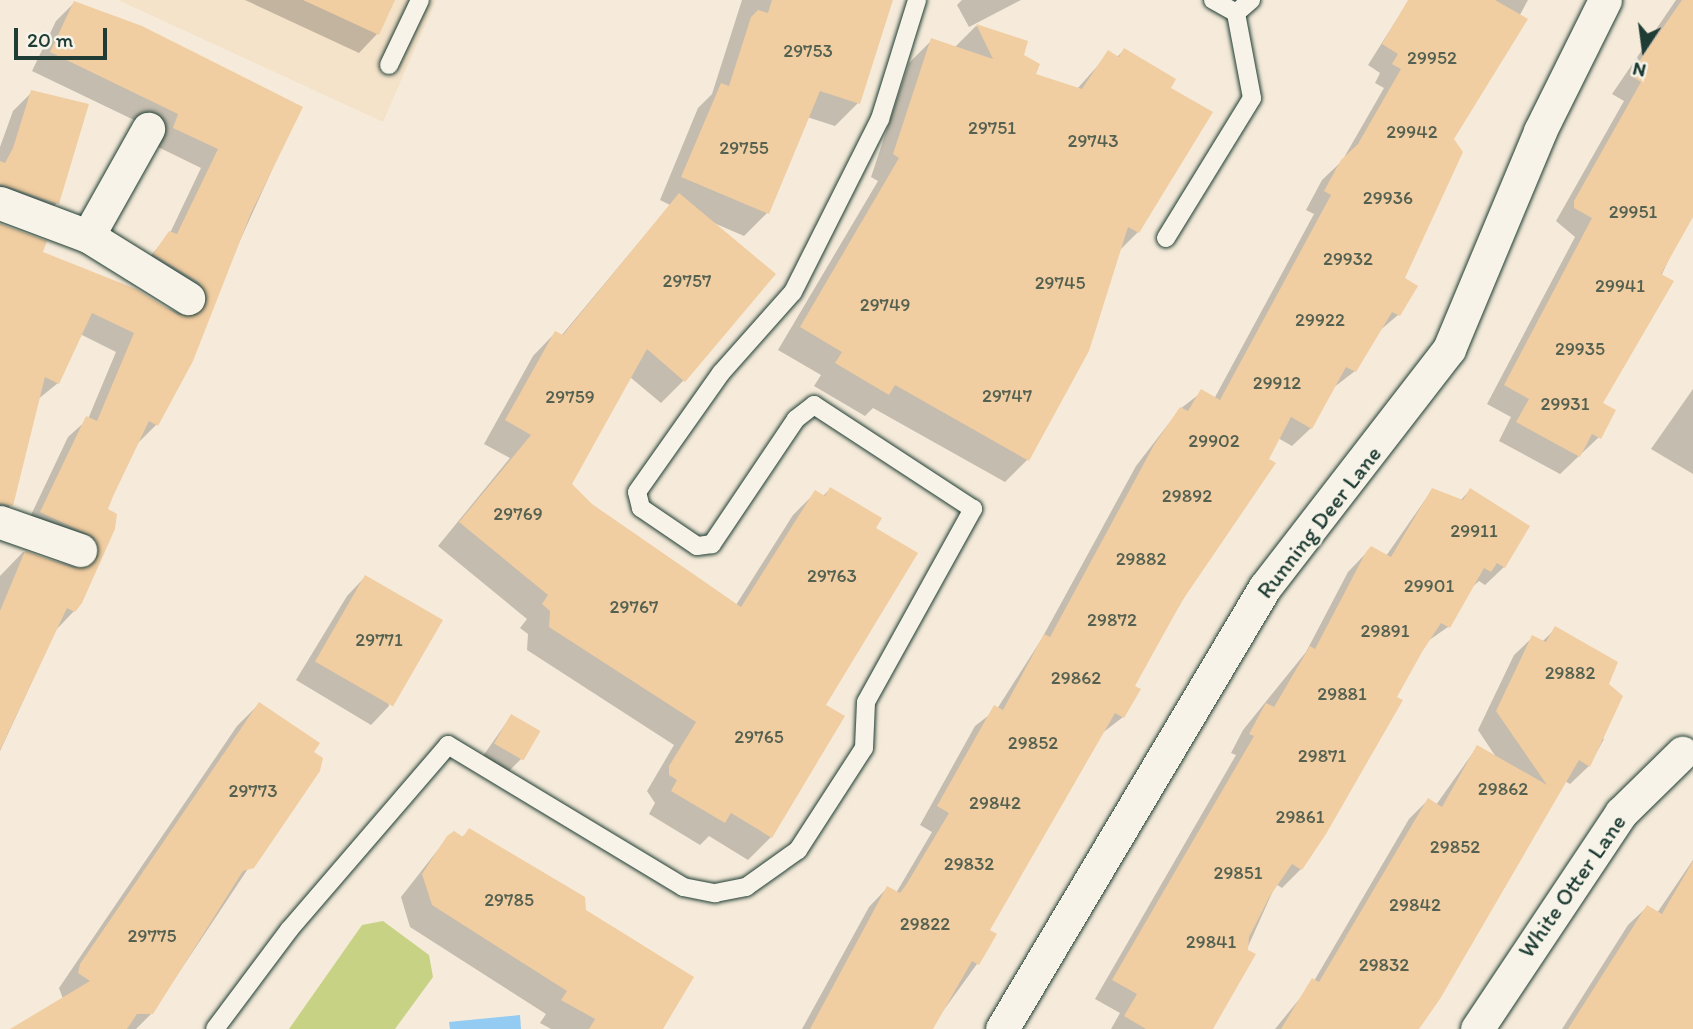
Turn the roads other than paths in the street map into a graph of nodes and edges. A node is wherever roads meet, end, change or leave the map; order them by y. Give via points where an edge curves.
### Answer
1 (420, 0) edge
2 (917, 0) edge
3 (1213, 0) edge
4 (1251, 0) edge
5 (1605, 0) edge
6 (1236, 13) junction
7 (389, 65) dead end
8 (148, 128) dead end
9 (0, 203) edge
10 (88, 236) junction
11 (1166, 238) dead end
12 (188, 298) dead end
13 (0, 522) edge
14 (80, 550) dead end
15 (1682, 754) dead end
16 (1009, 1026) edge
17 (215, 1029) edge
18 (1477, 1029) edge

1 - 7 lane
2 - 17 lane via 880,119 793,292 720,373 637,492 641,508 697,546 712,544 796,419 814,405 973,509 866,702 864,748 798,850 746,887 715,893 683,887 449,745 289,930
3 - 6 lane
4 - 6 lane
5 - 16 street, Running Deer Lane via 1540,131 1449,349 1265,587
6 - 11 lane via 1252,98
8 - 10 street
9 - 10 street
10 - 12 street
13 - 14 street
15 - 18 street, White Otter Lane via 1621,813

